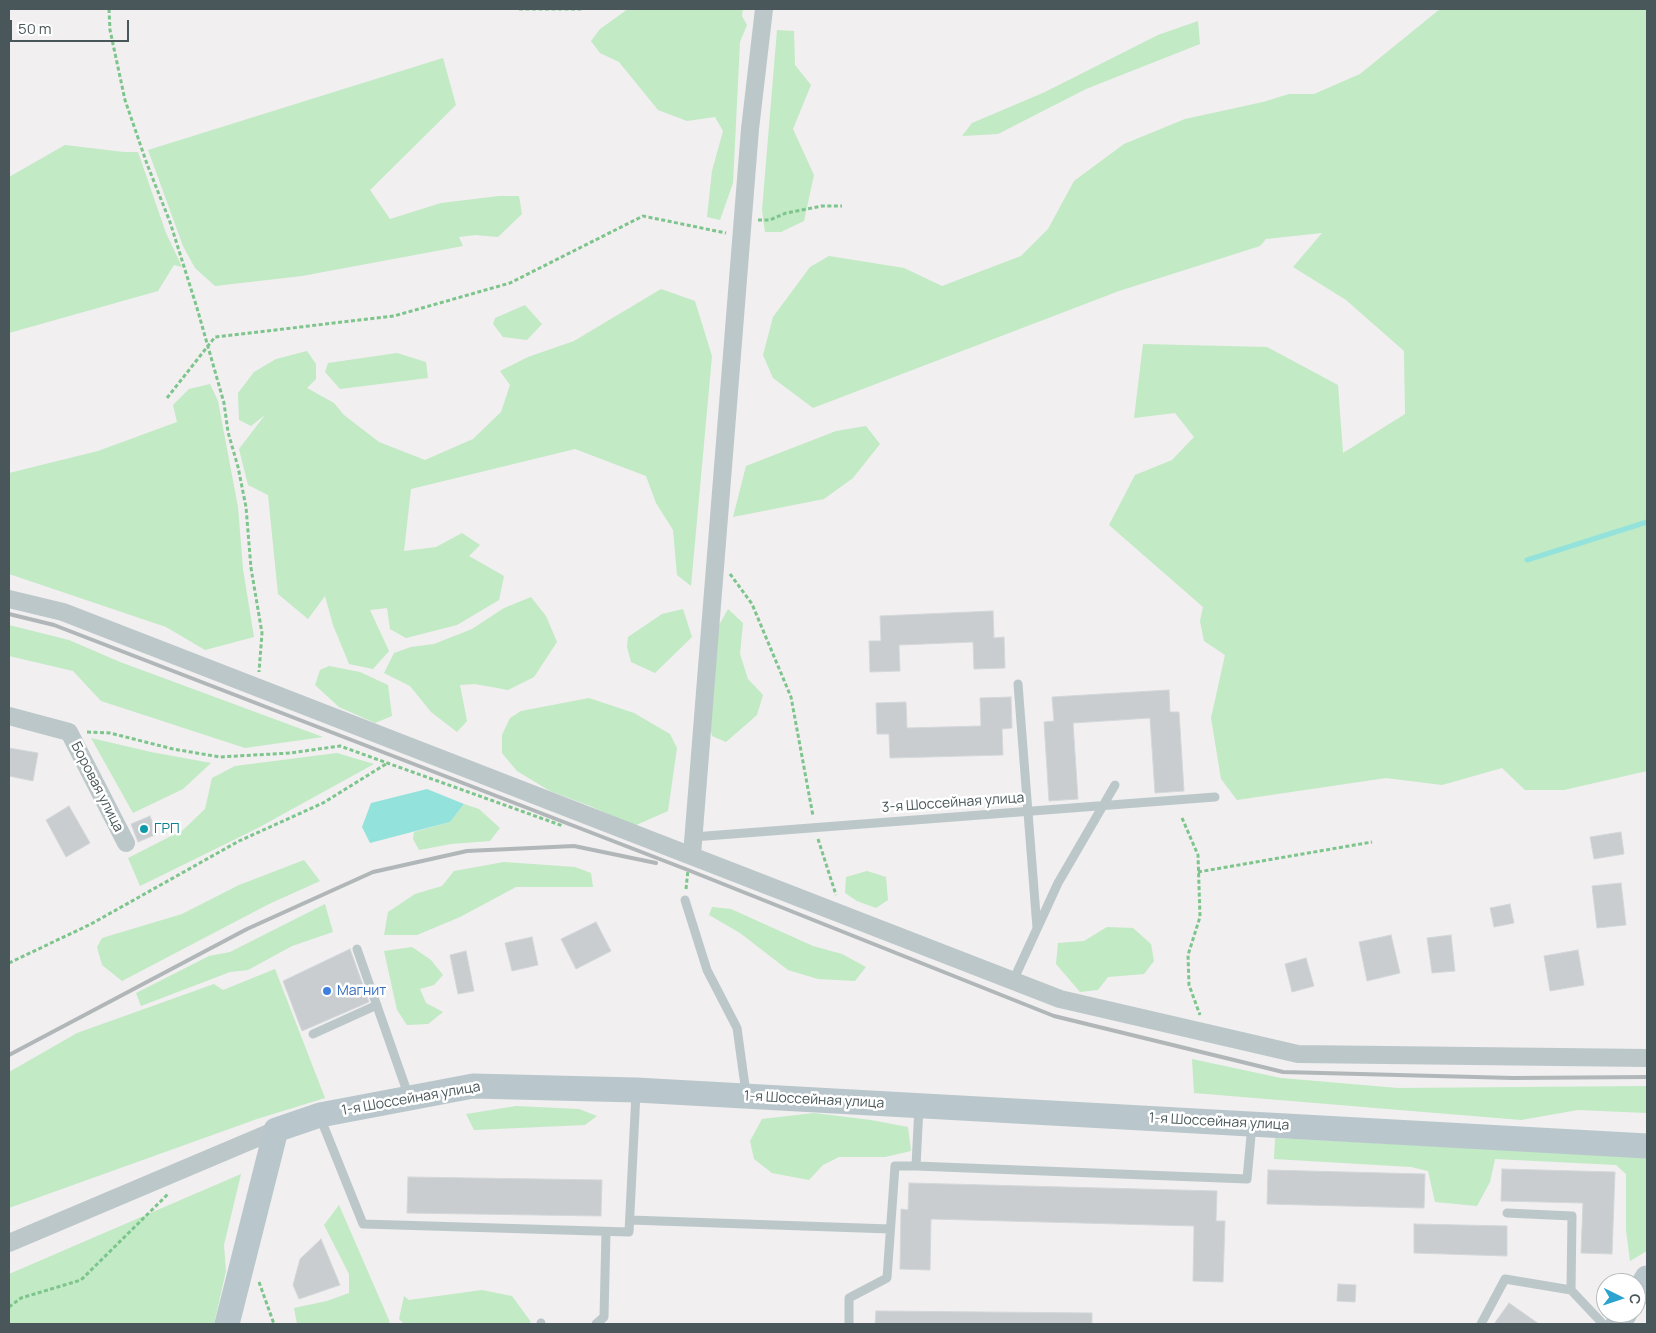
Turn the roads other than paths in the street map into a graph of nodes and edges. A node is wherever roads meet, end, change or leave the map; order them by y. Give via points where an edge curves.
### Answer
1 (764, 9) edge
2 (9, 599) edge
3 (1018, 684) dead end
4 (9, 716) edge
5 (1115, 785) dead end
6 (1215, 798) dead end
7 (1102, 806) junction
8 (1028, 812) junction
9 (693, 837) junction
10 (126, 843) dead end
11 (686, 864) junction
12 (685, 900) road end
13 (1037, 928) junction
14 (357, 949) dead end
15 (1013, 981) junction
16 (377, 1005) junction
17 (313, 1034) dead end
18 (1647, 1058) edge
19 (636, 1090) junction
20 (746, 1096) junction
21 (410, 1098) junction
22 (919, 1106) junction
23 (320, 1116) junction
24 (1252, 1124) junction
25 (276, 1130) junction
26 (1647, 1146) edge
27 (916, 1166) junction
28 (1507, 1213) dead end
29 (630, 1220) junction
30 (890, 1228) junction
31 (606, 1232) junction
32 (9, 1243) edge
33 (1571, 1290) junction
34 (227, 1324) edge
35 (596, 1324) edge
36 (849, 1324) edge
37 (1481, 1324) edge
38 (1603, 1324) edge

1 - 9 street via 742,228
2 - 11 street via 63,612 258,688
3 - 8 lane
4 - 10 street, Боровая улица via 69,732
5 - 7 lane
6 - 7 lane, 3-я Шоссейная улица
7 - 8 lane, 3-я Шоссейная улица
7 - 13 lane via 1058,883
8 - 9 lane, 3-я Шоссейная улица
8 - 13 lane
9 - 11 street
11 - 15 street via 844,915
12 - 20 lane via 707,970 737,1028
13 - 15 lane
14 - 16 lane
15 - 18 street via 1060,1000 1298,1054
16 - 17 lane
16 - 21 lane
19 - 20 street, 1-я Шоссейная улица
19 - 21 street, 1-я Шоссейная улица via 473,1086
19 - 29 lane
20 - 22 street, 1-я Шоссейная улица
21 - 23 street, 1-я Шоссейная улица
22 - 24 street, 1-я Шоссейная улица
22 - 27 lane
23 - 25 street, 1-я Шоссейная улица
23 - 31 lane via 363,1224
24 - 26 street, 1-я Шоссейная улица
24 - 27 lane via 1247,1180
25 - 32 street, 1-я Шоссейная улица
25 - 34 street
27 - 30 lane via 895,1166
28 - 33 lane via 1572,1216
29 - 30 lane
29 - 31 lane via 629,1232
30 - 36 lane via 887,1278 849,1298
31 - 35 lane via 604,1318
33 - 37 lane via 1505,1279
33 - 38 lane

